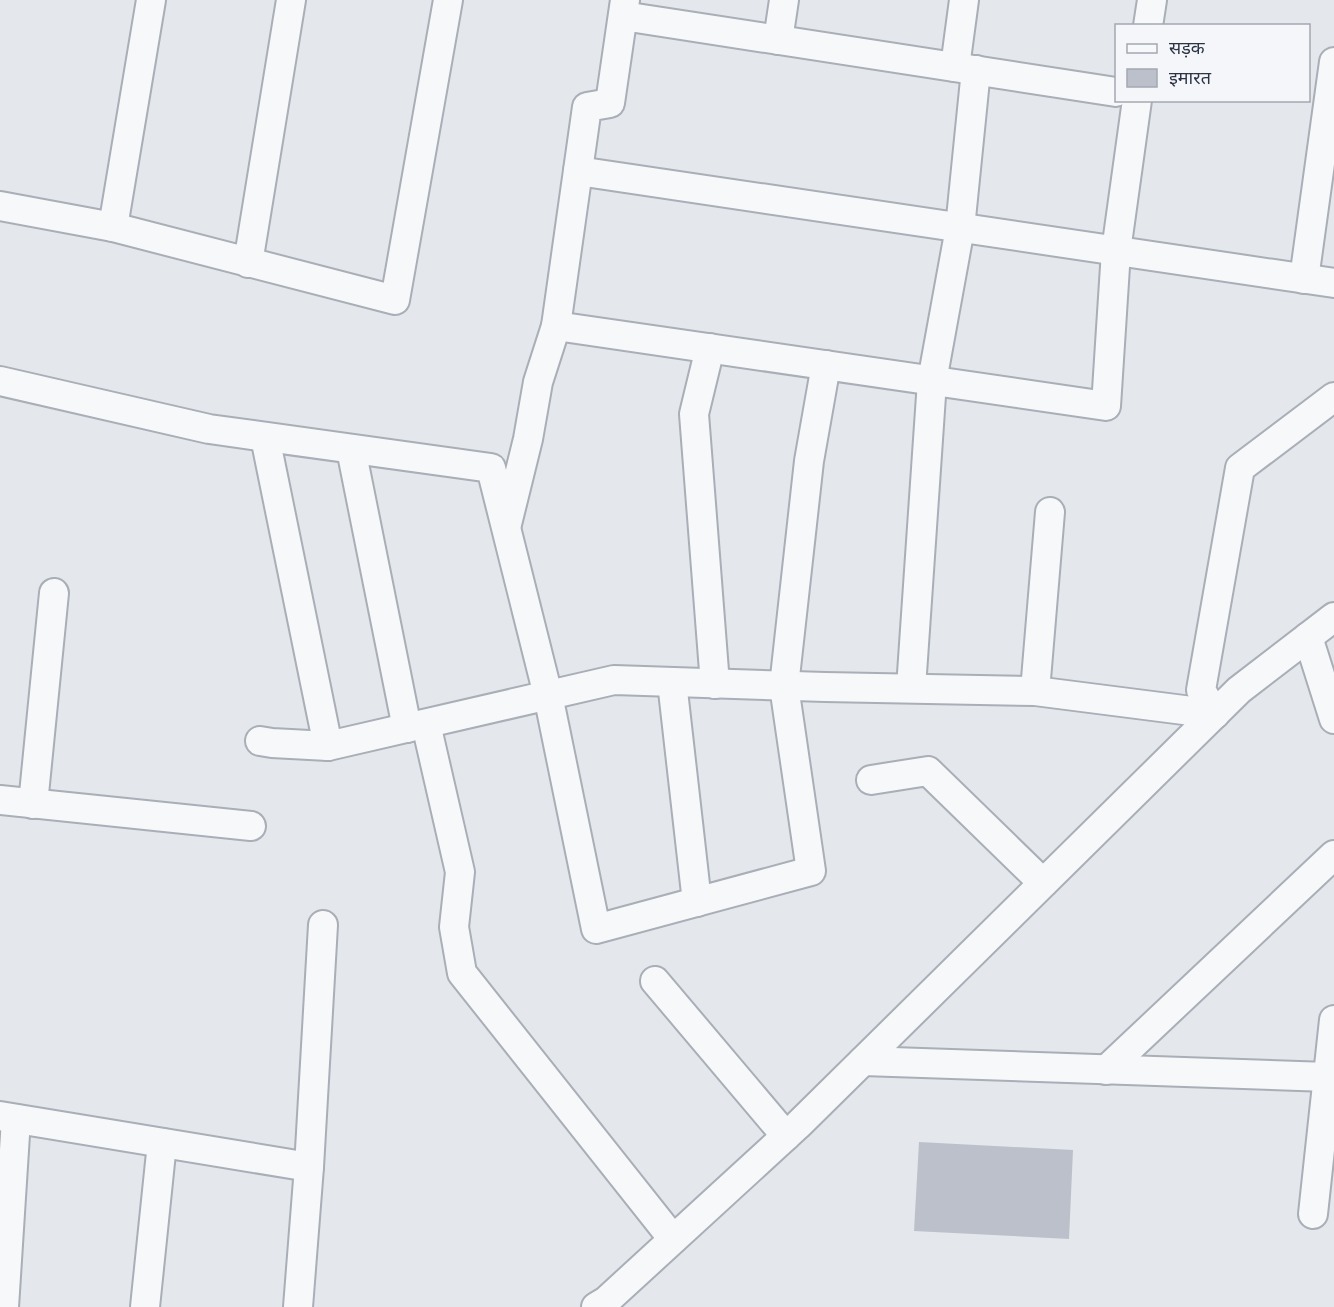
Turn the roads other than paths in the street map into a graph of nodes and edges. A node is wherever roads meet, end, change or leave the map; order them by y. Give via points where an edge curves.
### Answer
1 (151, 0) edge
2 (291, 0) edge
3 (448, 0) edge
4 (784, 0) edge
5 (963, 0) edge
6 (1152, 0) edge
7 (624, 8) edge
8 (1148, 24) edge
9 (778, 40) junction
10 (1334, 62) edge
11 (965, 69) junction
12 (1115, 92) edge
13 (1137, 102) edge
14 (578, 171) junction
15 (0, 206) edge
16 (112, 227) junction
17 (960, 228) junction
18 (1116, 251) junction
19 (248, 263) junction
20 (1304, 279) junction
21 (1334, 283) edge
22 (556, 326) junction
23 (710, 348) junction
24 (826, 365) junction
25 (0, 381) edge
26 (933, 381) junction
27 (1334, 398) edge
28 (266, 437) junction
29 (351, 449) junction
30 (1050, 512) dead end
31 (506, 528) junction
32 (54, 593) dead end
33 (1334, 617) edge
34 (1308, 637) junction
35 (672, 682) junction
36 (716, 684) junction
37 (784, 686) junction
38 (911, 688) junction
39 (1035, 691) junction
40 (548, 695) junction
41 (1215, 714) junction
42 (1334, 719) edge
43 (416, 726) junction
44 (260, 741) dead end
45 (328, 746) junction
46 (871, 780) dead end
47 (0, 801) edge
48 (33, 804) junction
49 (251, 826) dead end
50 (1334, 855) edge
51 (1043, 884) junction
52 (697, 902) junction
53 (323, 925) dead end
54 (655, 981) dead end
55 (1334, 1020) edge
56 (863, 1061) junction
57 (1106, 1070) junction
58 (1328, 1077) junction
59 (8, 1117) edge
60 (786, 1136) junction
61 (162, 1143) junction
62 (309, 1167) junction
63 (1313, 1214) dead end
64 (673, 1239) junction
65 (4, 1307) edge
66 (145, 1307) edge
67 (298, 1307) edge
68 (596, 1307) edge

1 - 16 street
2 - 19 street
3 - 19 street via 395,300
4 - 9 street
5 - 11 street
6 - 8 street
7 - 9 street
7 - 14 street via 610,103 587,107
9 - 11 street
10 - 20 street
11 - 12 street
11 - 17 street
13 - 18 street
14 - 17 street
14 - 22 street
15 - 16 street
16 - 19 street
17 - 18 street
17 - 26 street
18 - 20 street
18 - 26 street via 1106,406
20 - 21 street
22 - 23 street
22 - 31 street via 538,382
23 - 24 street
23 - 36 street via 694,414
24 - 26 street
24 - 37 street via 809,461
25 - 28 street via 209,429
26 - 38 street
27 - 41 street via 1240,468 1201,690
28 - 29 street
28 - 45 street
29 - 31 street via 491,468
29 - 43 street
30 - 39 street
31 - 40 street
32 - 48 street
33 - 34 street
34 - 41 street via 1239,690
34 - 42 street
35 - 36 street
35 - 40 street via 614,680
35 - 52 street
36 - 37 street
37 - 38 street
37 - 52 street via 811,871
38 - 39 street
39 - 41 street
40 - 43 street
40 - 52 street via 596,929
41 - 51 street
43 - 45 street
43 - 64 street via 460,872 454,927 462,973
44 - 45 street
46 - 51 street via 928,771
47 - 48 street
48 - 49 street
50 - 57 street
51 - 56 street
53 - 62 street
54 - 60 street
55 - 58 street
56 - 57 street
56 - 60 street
57 - 58 street
58 - 63 street
59 - 61 street
59 - 65 street
60 - 64 street
61 - 62 street
61 - 66 street
62 - 67 street
64 - 68 street

